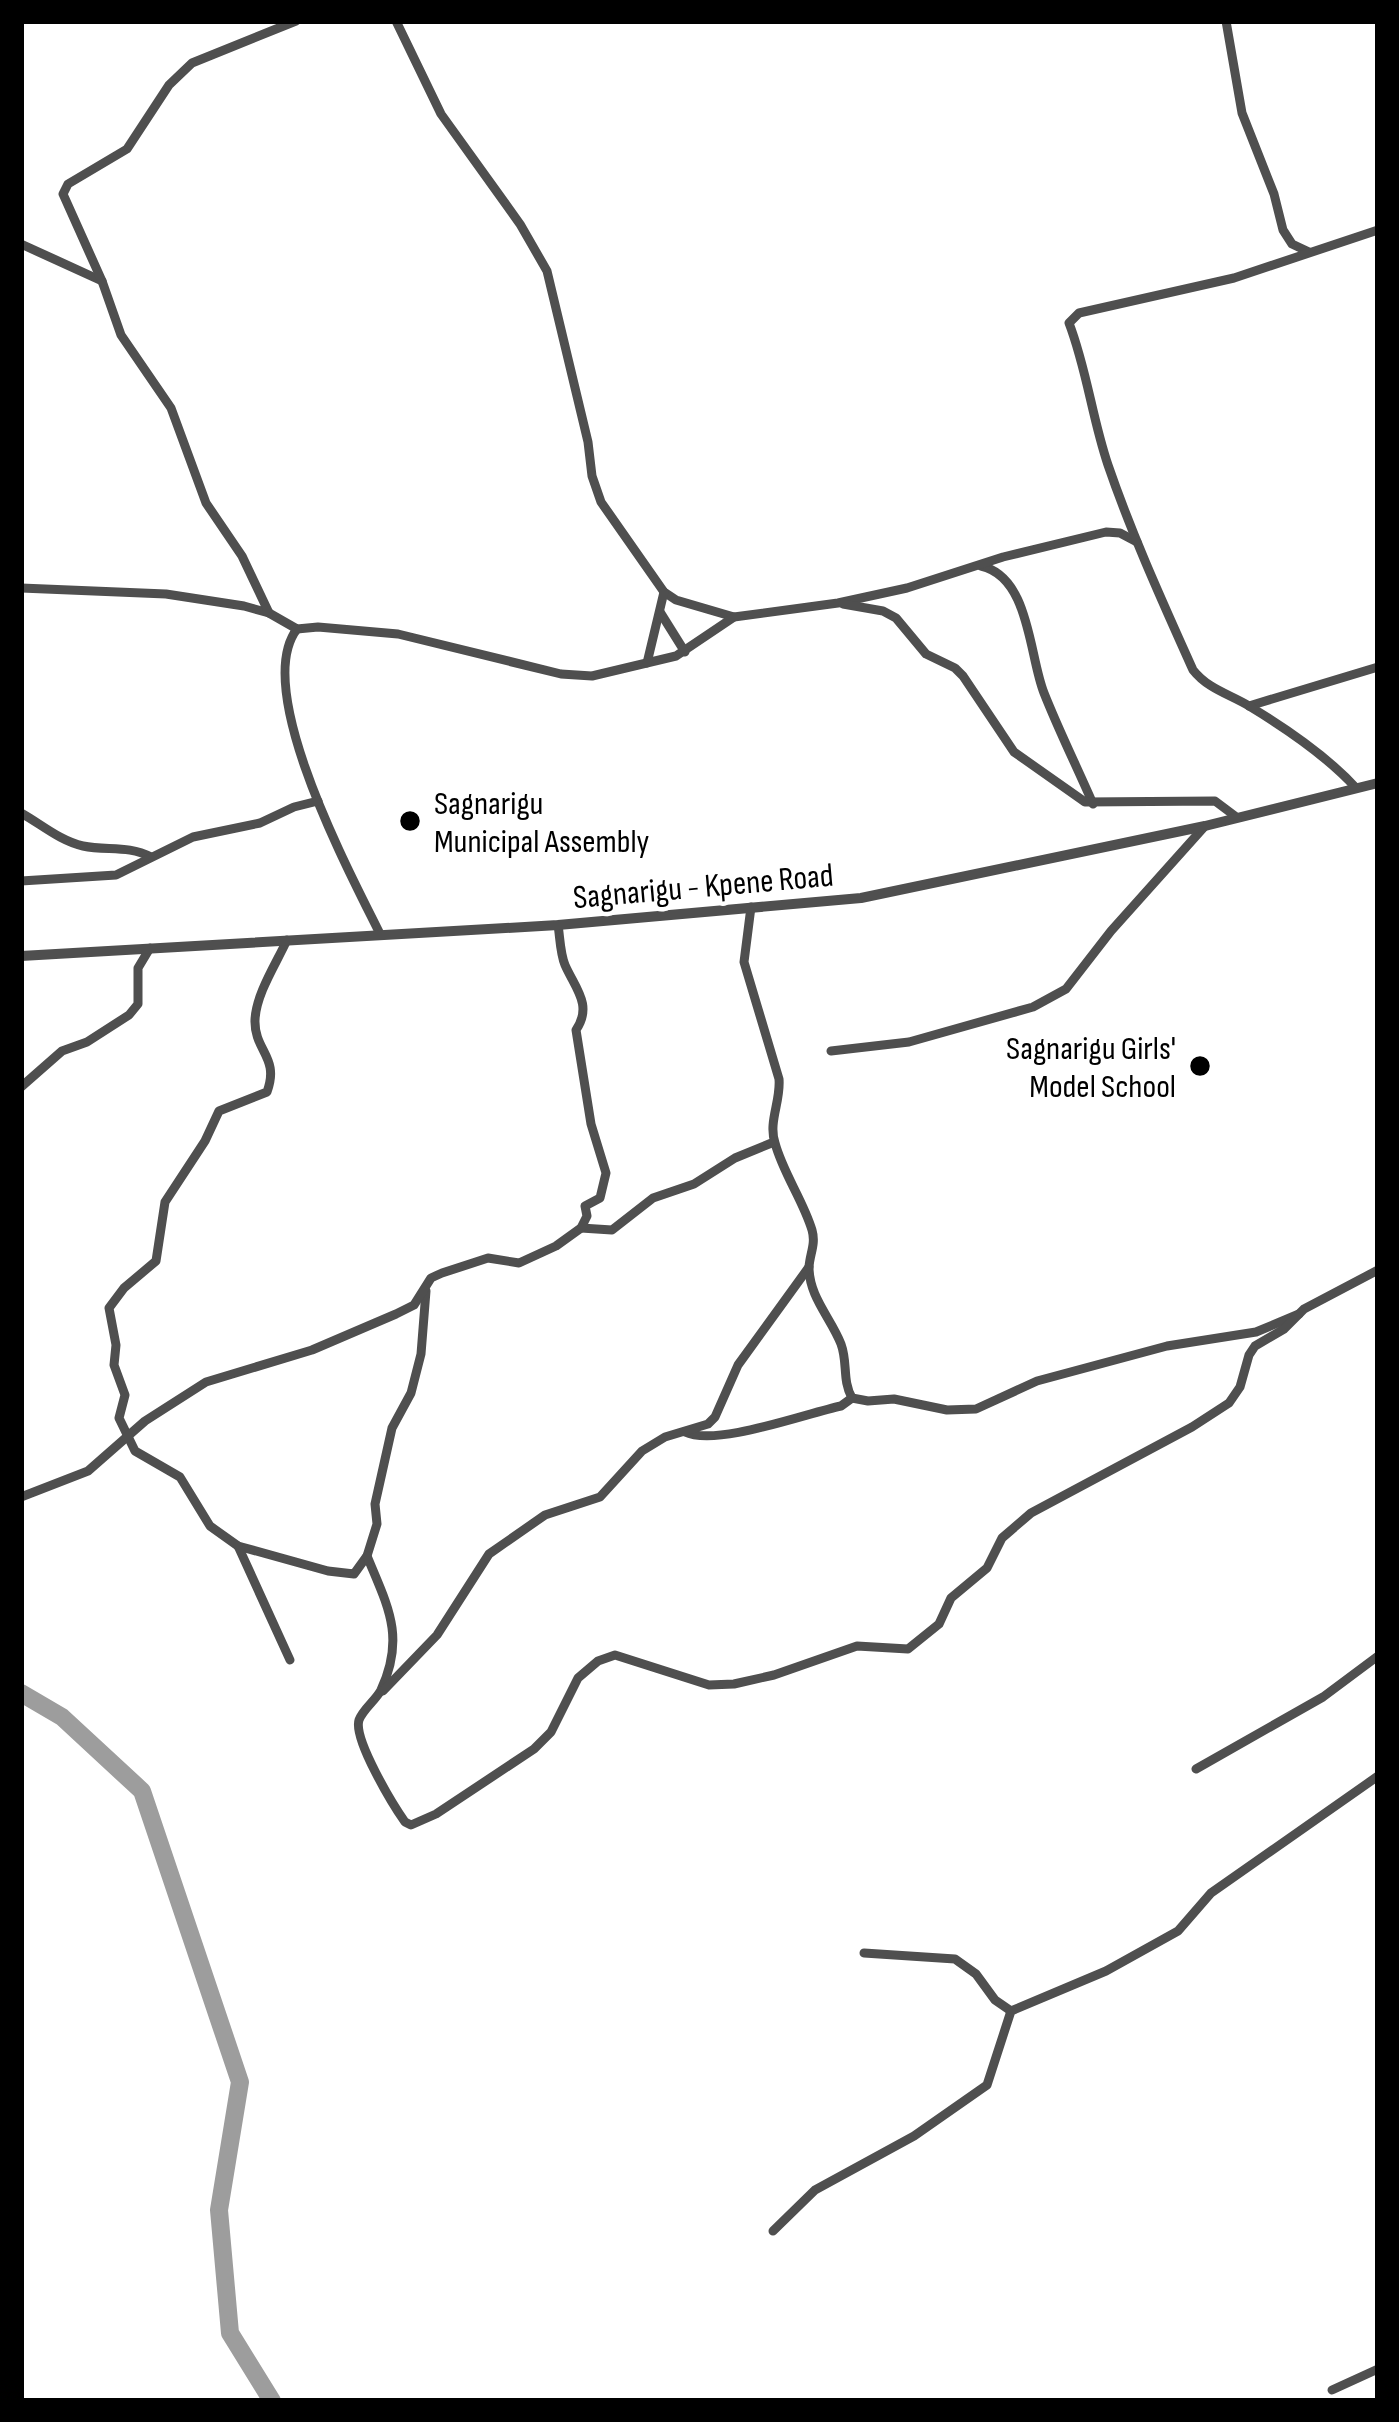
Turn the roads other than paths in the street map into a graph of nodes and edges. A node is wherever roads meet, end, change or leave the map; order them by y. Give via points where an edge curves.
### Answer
1 (296, 21) edge
2 (396, 21) edge
3 (1226, 21) edge
4 (1378, 230) edge
5 (21, 244) edge
6 (1309, 252) junction
7 (102, 280) junction
8 (1137, 542) junction
9 (979, 565) junction
10 (21, 588) edge
11 (664, 592) junction
12 (838, 603) junction
13 (660, 612) junction
14 (269, 613) junction
15 (734, 617) junction
16 (297, 629) junction
17 (686, 652) junction
18 (647, 663) junction
19 (1378, 667) edge
20 (1249, 706) junction
21 (1378, 783) edge
22 (1356, 788) junction
23 (318, 801) junction
24 (1093, 804) junction
25 (21, 813) edge
26 (1235, 816) junction
27 (1205, 826) junction
28 (151, 857) junction
29 (21, 881) edge
30 (751, 907) junction
31 (558, 925) junction
32 (380, 934) junction
33 (287, 940) junction
34 (150, 948) junction
35 (21, 956) edge
36 (831, 1051) dead end
37 (21, 1087) edge
38 (774, 1142) junction
39 (581, 1228) junction
40 (809, 1267) junction
41 (1378, 1270) edge
42 (426, 1291) junction
43 (1299, 1314) junction
44 (852, 1398) junction
45 (685, 1432) junction
46 (127, 1438) junction
47 (21, 1497) edge
48 (238, 1546) junction
49 (367, 1556) junction
50 (1378, 1656) edge
51 (290, 1660) dead end
52 (378, 1696) junction
53 (1196, 1769) dead end
54 (1378, 1776) edge
55 (864, 1953) dead end
56 (1011, 2011) junction
57 (773, 2231) dead end
58 (1378, 2368) edge
59 (1332, 2390) dead end

1 - 7 street via 192,63 127,149 68,184 64,203
2 - 11 street via 441,114 547,272 592,476 617,529
3 - 6 street via 1242,113 1282,230
4 - 6 street
5 - 7 street
6 - 8 street via 1072,317 1107,462
7 - 14 street via 121,335 171,408 198,488
8 - 9 street via 1106,532
8 - 20 street via 1193,670
9 - 12 street
9 - 24 street via 998,572 1023,611 1040,682
10 - 14 street via 166,593
11 - 13 street
11 - 15 street
12 - 15 street
12 - 24 street via 896,618 926,654 963,676 1014,752
13 - 17 street
13 - 18 street
14 - 16 street
15 - 17 street
16 - 18 street via 398,634 561,674
16 - 23 street via 288,640 288,698
17 - 18 street
19 - 20 street
20 - 22 street
21 - 22 street, Sagnarigu - Kpene Road
22 - 26 street, Sagnarigu - Kpene Road
23 - 28 street
23 - 32 street
24 - 26 street via 1215,801
25 - 28 street via 84,847
26 - 27 street, Sagnarigu - Kpene Road
27 - 30 street, Sagnarigu - Kpene Road via 861,898
27 - 36 street via 1066,988 1033,1007 909,1042
28 - 29 street via 116,874
30 - 31 street, Sagnarigu - Kpene Road
30 - 38 street via 744,962 779,1079
31 - 32 street, Sagnarigu - Kpene Road
31 - 39 street via 581,994 584,1018 576,1030 591,1124 606,1162 605,1185 585,1206
32 - 33 street, Sagnarigu - Kpene Road
33 - 34 street, Sagnarigu - Kpene Road
33 - 46 street via 255,1018 272,1066 267,1092 219,1111 164,1202 156,1261 109,1308
34 - 35 street, Sagnarigu - Kpene Road
34 - 37 street via 137,968 138,1004 129,1016 62,1051
38 - 39 street via 653,1198 612,1230
38 - 40 street via 813,1234
39 - 42 street via 519,1263 488,1258 442,1273
40 - 44 street via 816,1302 840,1340
40 - 45 street via 738,1365 716,1417
41 - 43 street
42 - 46 street via 414,1305 312,1349 206,1382
42 - 49 street via 421,1354 392,1428
43 - 44 street via 1256,1332 1037,1381 976,1409
43 - 52 street via 1256,1346 1228,1403 1014,1527 987,1568 950,1598 939,1624 908,1649 857,1646 774,1675 709,1685 615,1655 598,1661 578,1678 534,1749 411,1825 383,1787 359,1730
44 - 45 street via 759,1427 699,1439
45 - 52 street via 642,1451 600,1497 563,1506 500,1544 437,1635
46 - 47 street via 88,1471
46 - 48 street via 180,1478 210,1526
48 - 49 street via 345,1574
48 - 51 street
49 - 52 street via 395,1635
50 - 53 street
54 - 56 street via 1211,1893 1178,1931
55 - 56 street via 955,1960
56 - 57 street via 987,2085 815,2190
58 - 59 street

